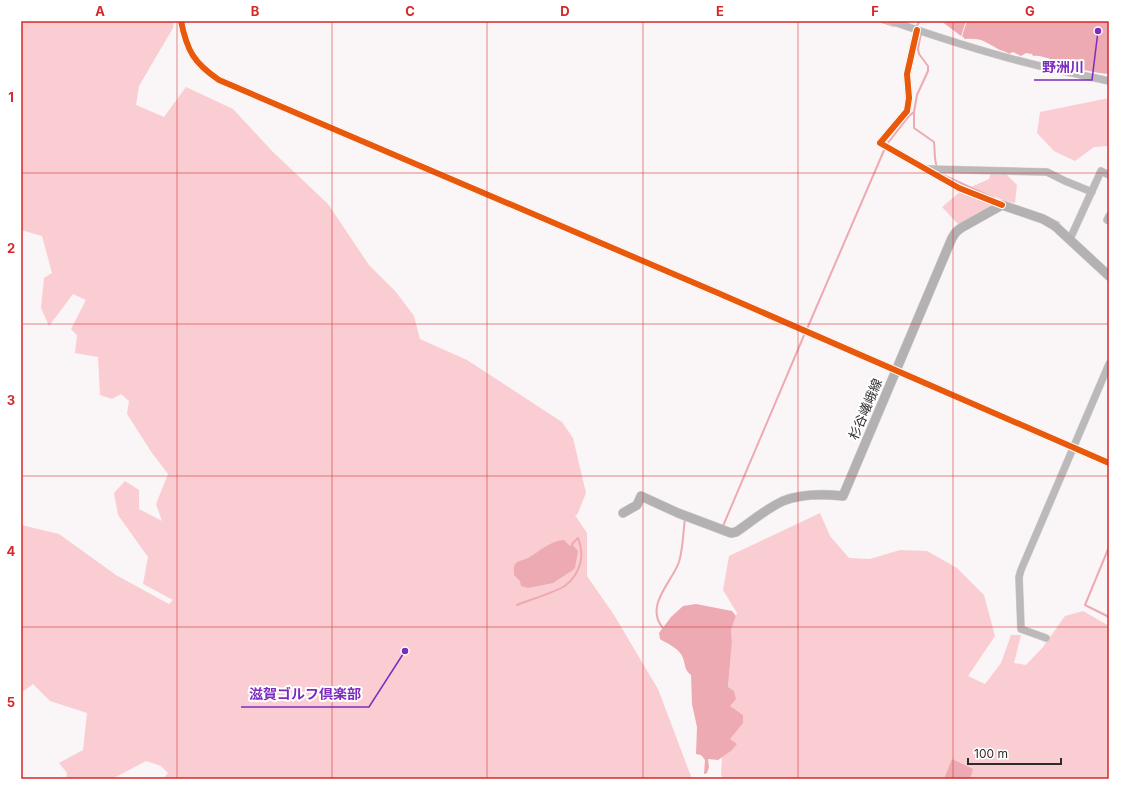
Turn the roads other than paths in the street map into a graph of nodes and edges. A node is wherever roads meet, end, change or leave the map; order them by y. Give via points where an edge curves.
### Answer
1 (181, 21) edge
2 (891, 21) edge
3 (917, 30) junction
4 (1109, 80) edge
5 (924, 169) junction
6 (1109, 175) edge
7 (1092, 192) junction
8 (1002, 205) junction
9 (1070, 239) junction
10 (1109, 276) edge
11 (1109, 364) edge
12 (896, 370) junction
13 (1073, 448) junction
14 (1109, 463) edge
15 (623, 513) dead end
16 (1046, 638) dead end

1 - 12 street via 188,47 196,60 204,70 219,80
2 - 3 street
3 - 4 street via 1041,66
3 - 5 street via 907,74 907,111 880,143
5 - 7 street via 1047,172
5 - 8 street via 959,188
6 - 7 street via 1102,171
7 - 9 street
8 - 9 main road via 1043,219
8 - 12 main road, 杉谷嶬峨線 via 956,232
9 - 10 main road
11 - 13 street
12 - 13 street
12 - 15 main road, 杉谷嶬峨線 via 842,496 822,494 787,500 731,533 641,496 637,505
13 - 14 street
13 - 16 street via 1019,577 1021,629

